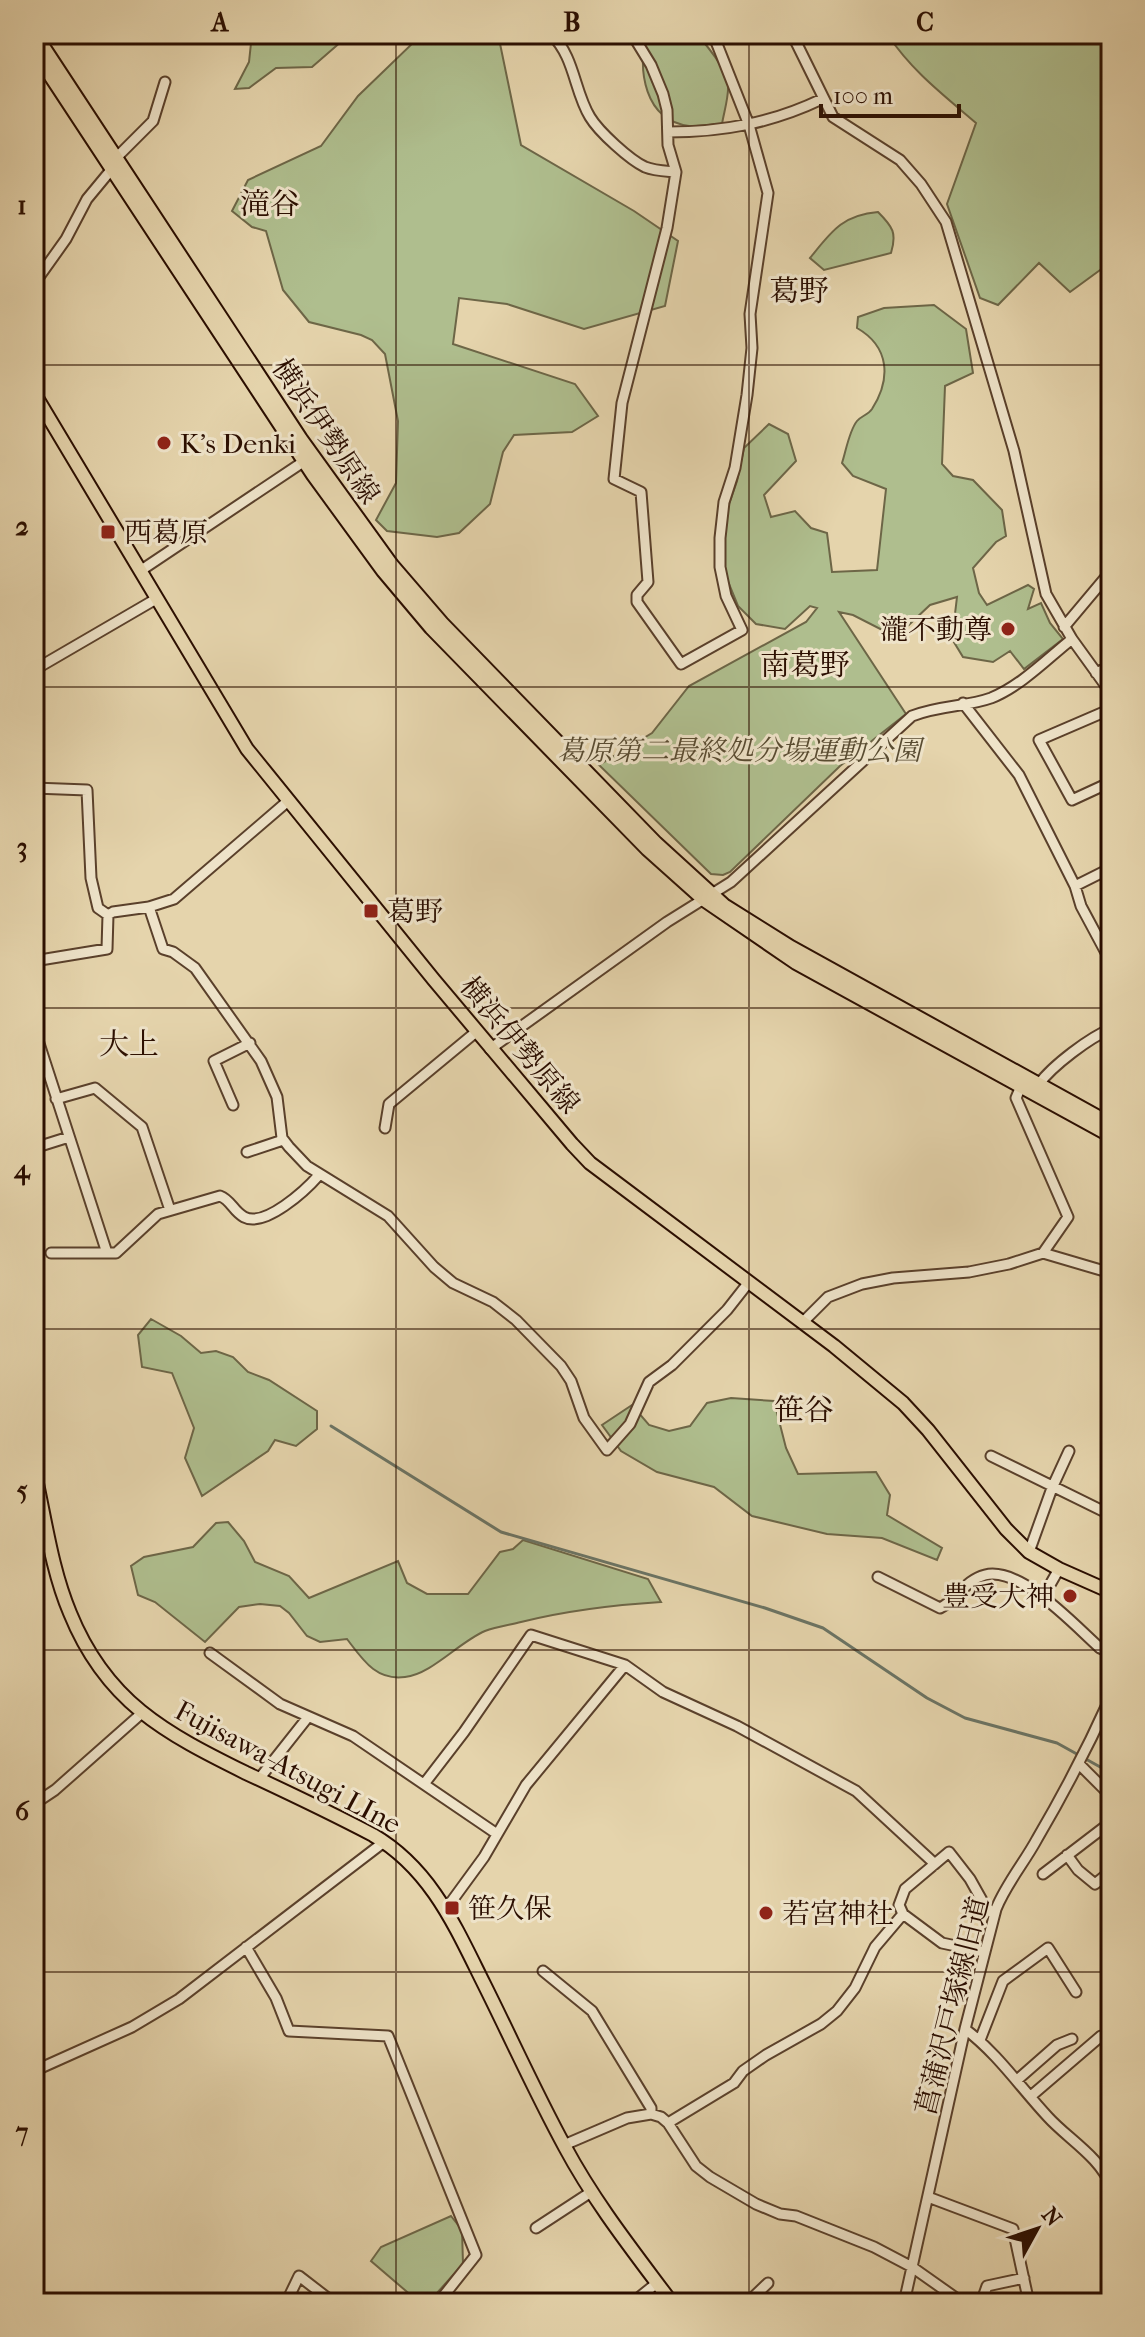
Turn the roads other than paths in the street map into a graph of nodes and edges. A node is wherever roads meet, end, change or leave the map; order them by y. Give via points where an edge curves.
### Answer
1 (35, 34) edge
2 (551, 34) edge
3 (632, 34) edge
4 (713, 34) edge
5 (792, 34) edge
6 (34, 51) edge
7 (165, 82) dead end
8 (822, 99) junction
9 (749, 125) junction
10 (668, 132) junction
11 (114, 164) junction
12 (676, 172) junction
13 (34, 284) edge
14 (34, 393) edge
15 (308, 459) junction
16 (140, 571) junction
17 (1111, 571) edge
18 (156, 599) junction
19 (1064, 627) junction
20 (1072, 639) junction
21 (1111, 666) edge
22 (34, 670) edge
23 (1096, 673) junction
24 (1111, 693) edge
25 (963, 703) junction
26 (1111, 709) edge
27 (1111, 782) edge
28 (34, 788) edge
29 (288, 801) junction
30 (1111, 868) edge
31 (1075, 886) junction
32 (708, 897) junction
33 (149, 907) junction
34 (108, 915) junction
35 (34, 961) edge
36 (1111, 962) edge
37 (34, 1028) edge
38 (1111, 1029) edge
39 (476, 1032) junction
40 (250, 1043) junction
41 (490, 1049) junction
42 (1039, 1084) junction
43 (1021, 1086) junction
44 (56, 1099) junction
45 (233, 1105) dead end
46 (1111, 1124) edge
47 (385, 1128) dead end
48 (1111, 1136) edge
49 (69, 1137) junction
50 (282, 1138) junction
51 (34, 1148) edge
52 (247, 1152) dead end
53 (319, 1175) junction
54 (170, 1210) junction
55 (51, 1253) dead end
56 (107, 1253) junction
57 (1043, 1253) junction
58 (1111, 1273) edge
59 (749, 1282) junction
60 (803, 1322) junction
61 (1069, 1451) dead end
62 (991, 1456) dead end
63 (35, 1478) edge
64 (1052, 1488) junction
65 (1111, 1515) edge
66 (41, 1529) edge
67 (1029, 1552) junction
68 (1059, 1569) junction
69 (878, 1577) dead end
70 (1111, 1592) edge
71 (1043, 1597) junction
72 (210, 1653) dead end
73 (1111, 1653) edge
74 (625, 1665) junction
75 (1111, 1696) edge
76 (142, 1713) junction
77 (308, 1717) junction
78 (1082, 1759) junction
79 (259, 1779) junction
80 (424, 1784) junction
81 (1111, 1796) edge
82 (34, 1804) edge
83 (1111, 1822) edge
84 (497, 1834) junction
85 (384, 1842) junction
86 (1067, 1855) junction
87 (935, 1864) junction
88 (1111, 1871) edge
89 (1043, 1874) dead end
90 (446, 1909) junction
91 (903, 1914) junction
92 (994, 1915) junction
93 (246, 1947) junction
94 (984, 1952) junction
95 (543, 1971) dead end
96 (1076, 1992) dead end
97 (965, 2029) junction
98 (1101, 2036) dead end
99 (1072, 2039) dead end
100 (980, 2040) junction
101 (34, 2071) edge
102 (1017, 2080) junction
103 (1031, 2096) junction
104 (651, 2114) junction
105 (668, 2123) junction
106 (564, 2145) junction
107 (1110, 2182) edge
108 (591, 2192) junction
109 (928, 2197) junction
110 (536, 2228) dead end
111 (912, 2267) junction
112 (1024, 2278) junction
113 (657, 2283) junction
114 (768, 2283) dead end
115 (286, 2303) edge
116 (334, 2303) edge
117 (438, 2303) edge
118 (632, 2303) edge
119 (672, 2303) edge
120 (747, 2303) edge
121 (904, 2303) edge
122 (963, 2303) edge
123 (981, 2303) edge
124 (1029, 2303) edge

1 - 11 main road, 横浜伊勢原線
2 - 12 street via 567,57 589,117 645,167
3 - 10 street via 663,94
4 - 9 street
5 - 8 street
6 - 11 main road, 横浜伊勢原線
7 - 11 street via 153,121
8 - 9 street
8 - 19 street via 833,117 900,160 946,222 1014,451 1046,594
9 - 10 street
9 - 12 street via 768,193 750,314 747,395 720,538 726,596 742,630 681,664 637,602 648,582 641,492 614,479 622,403
10 - 12 street
11 - 13 street
11 - 15 main road, 横浜伊勢原線
14 - 16 main road, 横浜伊勢原線
15 - 16 street
15 - 32 main road, 横浜伊勢原線 via 442,623
16 - 18 main road, 横浜伊勢原線
17 - 19 street
18 - 22 street
18 - 29 main road, 横浜伊勢原線 via 238,736
19 - 20 street
20 - 23 street
20 - 25 street via 1006,691
21 - 23 street
23 - 24 street
25 - 31 street via 1019,775
25 - 32 street via 912,716 731,882
26 - 27 street via 1039,740 1072,800
28 - 34 street via 87,790 91,878 98,908
29 - 33 street via 174,899
29 - 39 main road, 横浜伊勢原線
30 - 31 street
31 - 36 street
32 - 41 street
32 - 42 main road, 横浜伊勢原線
32 - 43 main road, 横浜伊勢原線 via 796,963
33 - 34 street
33 - 40 street via 163,949 195,968
34 - 35 street via 107,949
37 - 44 street
38 - 42 street
39 - 41 main road, 横浜伊勢原線
39 - 47 street via 389,1104
40 - 45 street via 214,1061
40 - 50 street via 276,1094
41 - 59 main road, 横浜伊勢原線 via 590,1163
42 - 46 main road, 横浜伊勢原線
43 - 48 main road, 横浜伊勢原線
43 - 57 street via 1016,1098 1068,1217
44 - 49 street
44 - 54 street via 95,1088 136,1121
49 - 51 street
49 - 56 street
50 - 52 street
50 - 53 street
53 - 54 street via 292,1201 256,1220 244,1217 220,1196
53 - 59 street via 388,1216 453,1283 516,1320 561,1366 584,1418 607,1450 630,1424 649,1382 672,1365
54 - 56 street via 150,1219 116,1253
55 - 56 street
57 - 58 street
57 - 60 street via 969,1272 862,1284 828,1297
59 - 60 main road, 横浜伊勢原線
60 - 67 main road, 横浜伊勢原線 via 903,1403
61 - 64 street
62 - 64 street
63 - 66 main road, Fujisawa-Atsugi LIne
64 - 65 street
64 - 67 street
66 - 76 main road, Fujisawa-Atsugi LIne via 80,1635 106,1675
67 - 68 main road, 横浜伊勢原線
68 - 70 main road, 横浜伊勢原線
68 - 71 street
69 - 71 street via 940,1608 965,1585 986,1575 1011,1578
71 - 73 street
72 - 77 street via 280,1704
74 - 80 street via 531,1635
74 - 84 street via 526,1785
74 - 87 street via 663,1692 856,1791
75 - 78 street, 菖蒲沢戸塚線旧道
76 - 79 main road, Fujisawa-Atsugi LIne via 174,1736
76 - 82 street
77 - 79 street
77 - 80 street via 353,1736
78 - 81 street
78 - 92 street, 菖蒲沢戸塚線旧道
79 - 85 main road, Fujisawa-Atsugi LIne
80 - 84 street
83 - 86 street
84 - 90 street
85 - 90 main road, Fujisawa-Atsugi LIne via 421,1874
85 - 93 street
86 - 88 street via 1095,1884
86 - 89 street
87 - 91 street via 905,1889 899,1905
87 - 92 street via 949,1852
90 - 106 main road, Fujisawa-Atsugi LIne
91 - 94 street via 942,1943
91 - 105 street via 875,1947 837,2011
92 - 94 street, 菖蒲沢戸塚線旧道
93 - 101 street via 159,2012
93 - 117 street via 289,2031 388,2036 476,2255
94 - 97 street, 菖蒲沢戸塚線旧道
95 - 104 street via 592,2011
96 - 100 street via 1048,1948 1003,1981
97 - 100 street
97 - 109 street, 菖蒲沢戸塚線旧道
98 - 103 street
99 - 102 street via 1057,2045
100 - 102 street
102 - 103 street
103 - 107 street
104 - 105 street
104 - 106 street via 627,2118
105 - 111 street via 696,2166 756,2204 826,2227
106 - 108 main road, Fujisawa-Atsugi LIne
108 - 110 street
108 - 113 main road, Fujisawa-Atsugi LIne
109 - 111 street, 菖蒲沢戸塚線旧道
109 - 112 street via 1013,2229
111 - 121 street, 菖蒲沢戸塚線旧道
111 - 122 street
112 - 123 street via 987,2286
112 - 124 street
113 - 118 street
113 - 119 main road, Fujisawa-Atsugi LIne
114 - 120 street
115 - 116 street via 299,2276

